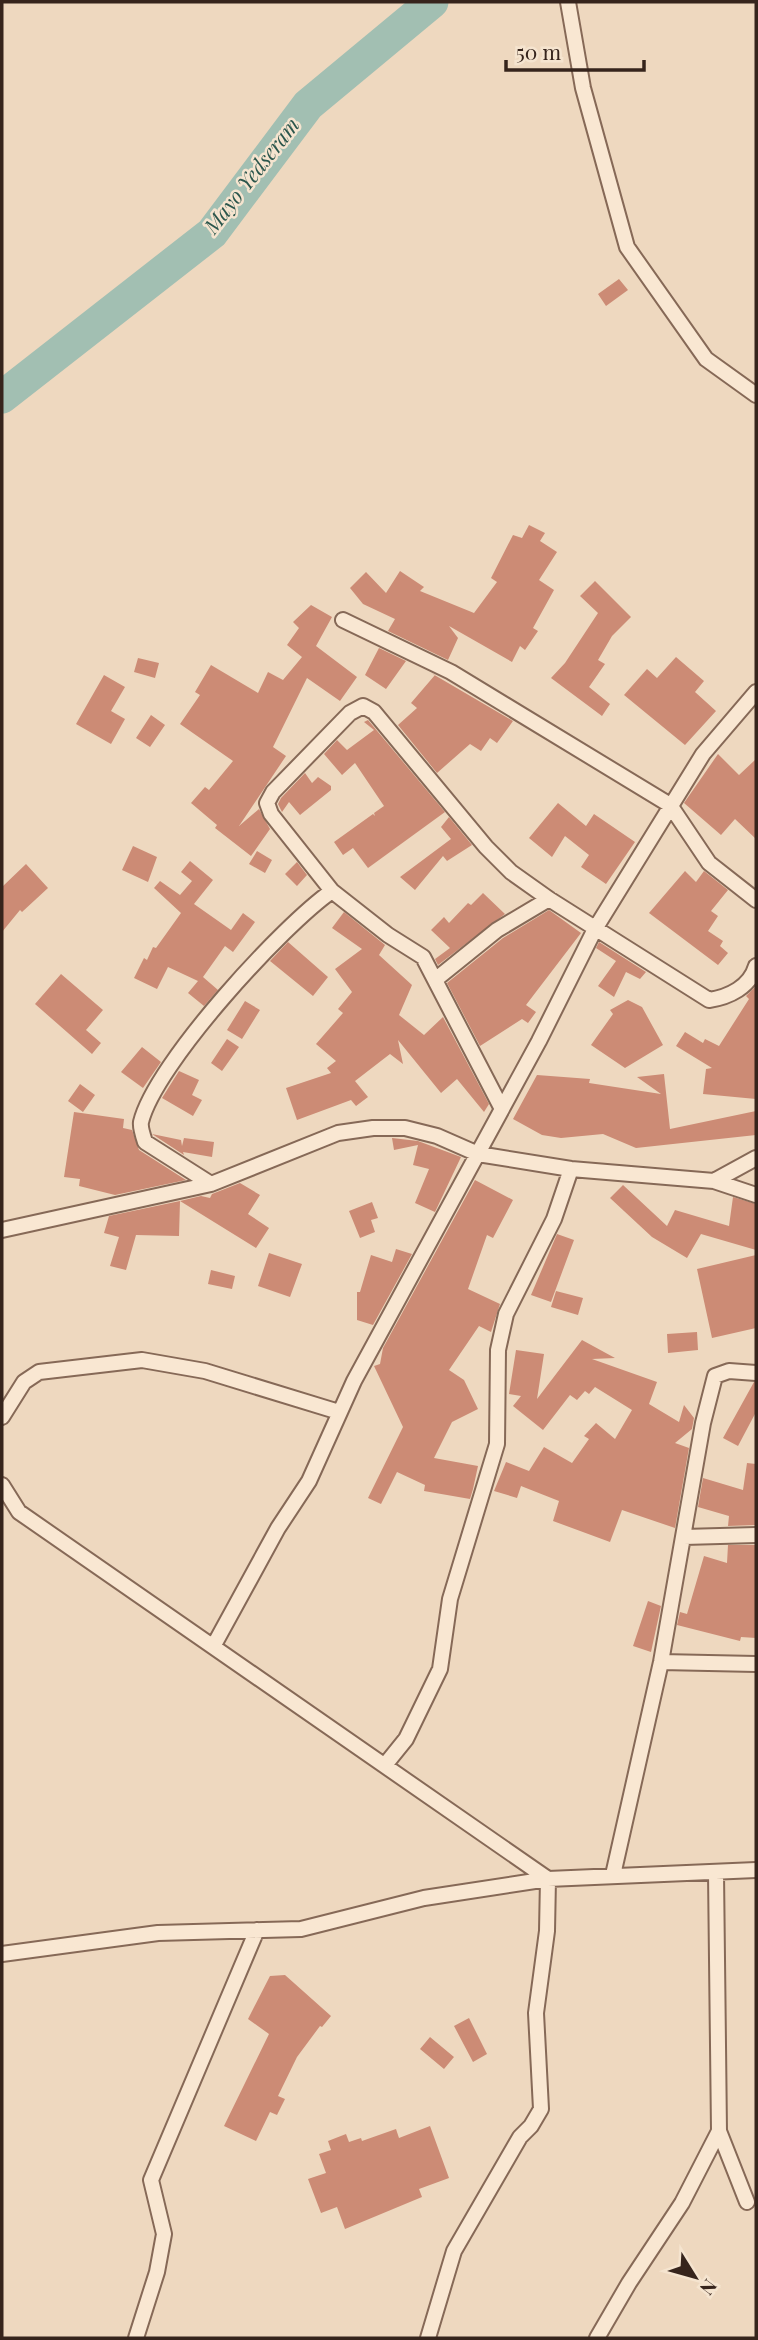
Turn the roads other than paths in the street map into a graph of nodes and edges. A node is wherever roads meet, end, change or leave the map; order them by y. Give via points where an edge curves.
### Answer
1 (568, 2) edge
2 (756, 395) edge
3 (343, 620) dead end
4 (756, 692) edge
5 (670, 805) junction
6 (332, 891) junction
7 (549, 899) junction
8 (756, 901) edge
9 (595, 929) junction
10 (755, 973) edge
11 (435, 980) junction
12 (502, 1109) junction
13 (478, 1154) junction
14 (756, 1158) edge
15 (571, 1169) junction
16 (714, 1181) junction
17 (211, 1184) junction
18 (756, 1195) edge
19 (2, 1230) edge
20 (756, 1373) edge
21 (339, 1412) junction
22 (2, 1416) edge
23 (2, 1485) edge
24 (756, 1535) edge
25 (684, 1537) junction
26 (214, 1645) junction
27 (660, 1662) junction
28 (756, 1664) edge
29 (385, 1765) junction
30 (756, 1870) edge
31 (716, 1873) junction
32 (613, 1875) junction
33 (548, 1879) junction
34 (257, 1930) junction
35 (2, 1954) edge
36 (719, 2131) junction
37 (747, 2202) dead end
38 (600, 2336) edge
39 (136, 2338) edge
40 (428, 2338) edge

1 - 2 street via 583,88 627,247 706,359
3 - 5 street via 452,672
4 - 5 street via 703,754
5 - 8 street via 709,863
5 - 9 street
6 - 7 street via 267,803 351,713 363,706 374,712 486,847
6 - 11 street via 424,957
6 - 17 street via 306,909 252,966 162,1080 141,1123 145,1142
7 - 9 street
7 - 11 street via 497,930
9 - 10 street via 709,1000 729,997
9 - 12 street
11 - 12 street
12 - 13 street
13 - 15 street
13 - 17 street via 405,1128 373,1128 338,1133
13 - 21 street
14 - 16 street
15 - 16 street
15 - 29 street via 554,1219 506,1314 496,1375 497,1444 450,1599 440,1669 406,1739
16 - 18 street
17 - 19 street
20 - 25 street via 729,1371 715,1376
21 - 22 street via 205,1371 142,1360 39,1371 24,1382
21 - 26 street via 309,1481
23 - 26 street via 19,1511
24 - 25 street
25 - 27 street
26 - 29 street
27 - 28 street
27 - 32 street
29 - 33 street
30 - 31 street
31 - 32 street
31 - 36 street
32 - 33 street
33 - 34 street via 424,1898 301,1929
33 - 40 street via 547,1931 536,2014 541,2109 454,2251
34 - 35 street via 158,1933
34 - 39 street via 150,2180 164,2234
36 - 37 street
36 - 38 street via 682,2203

